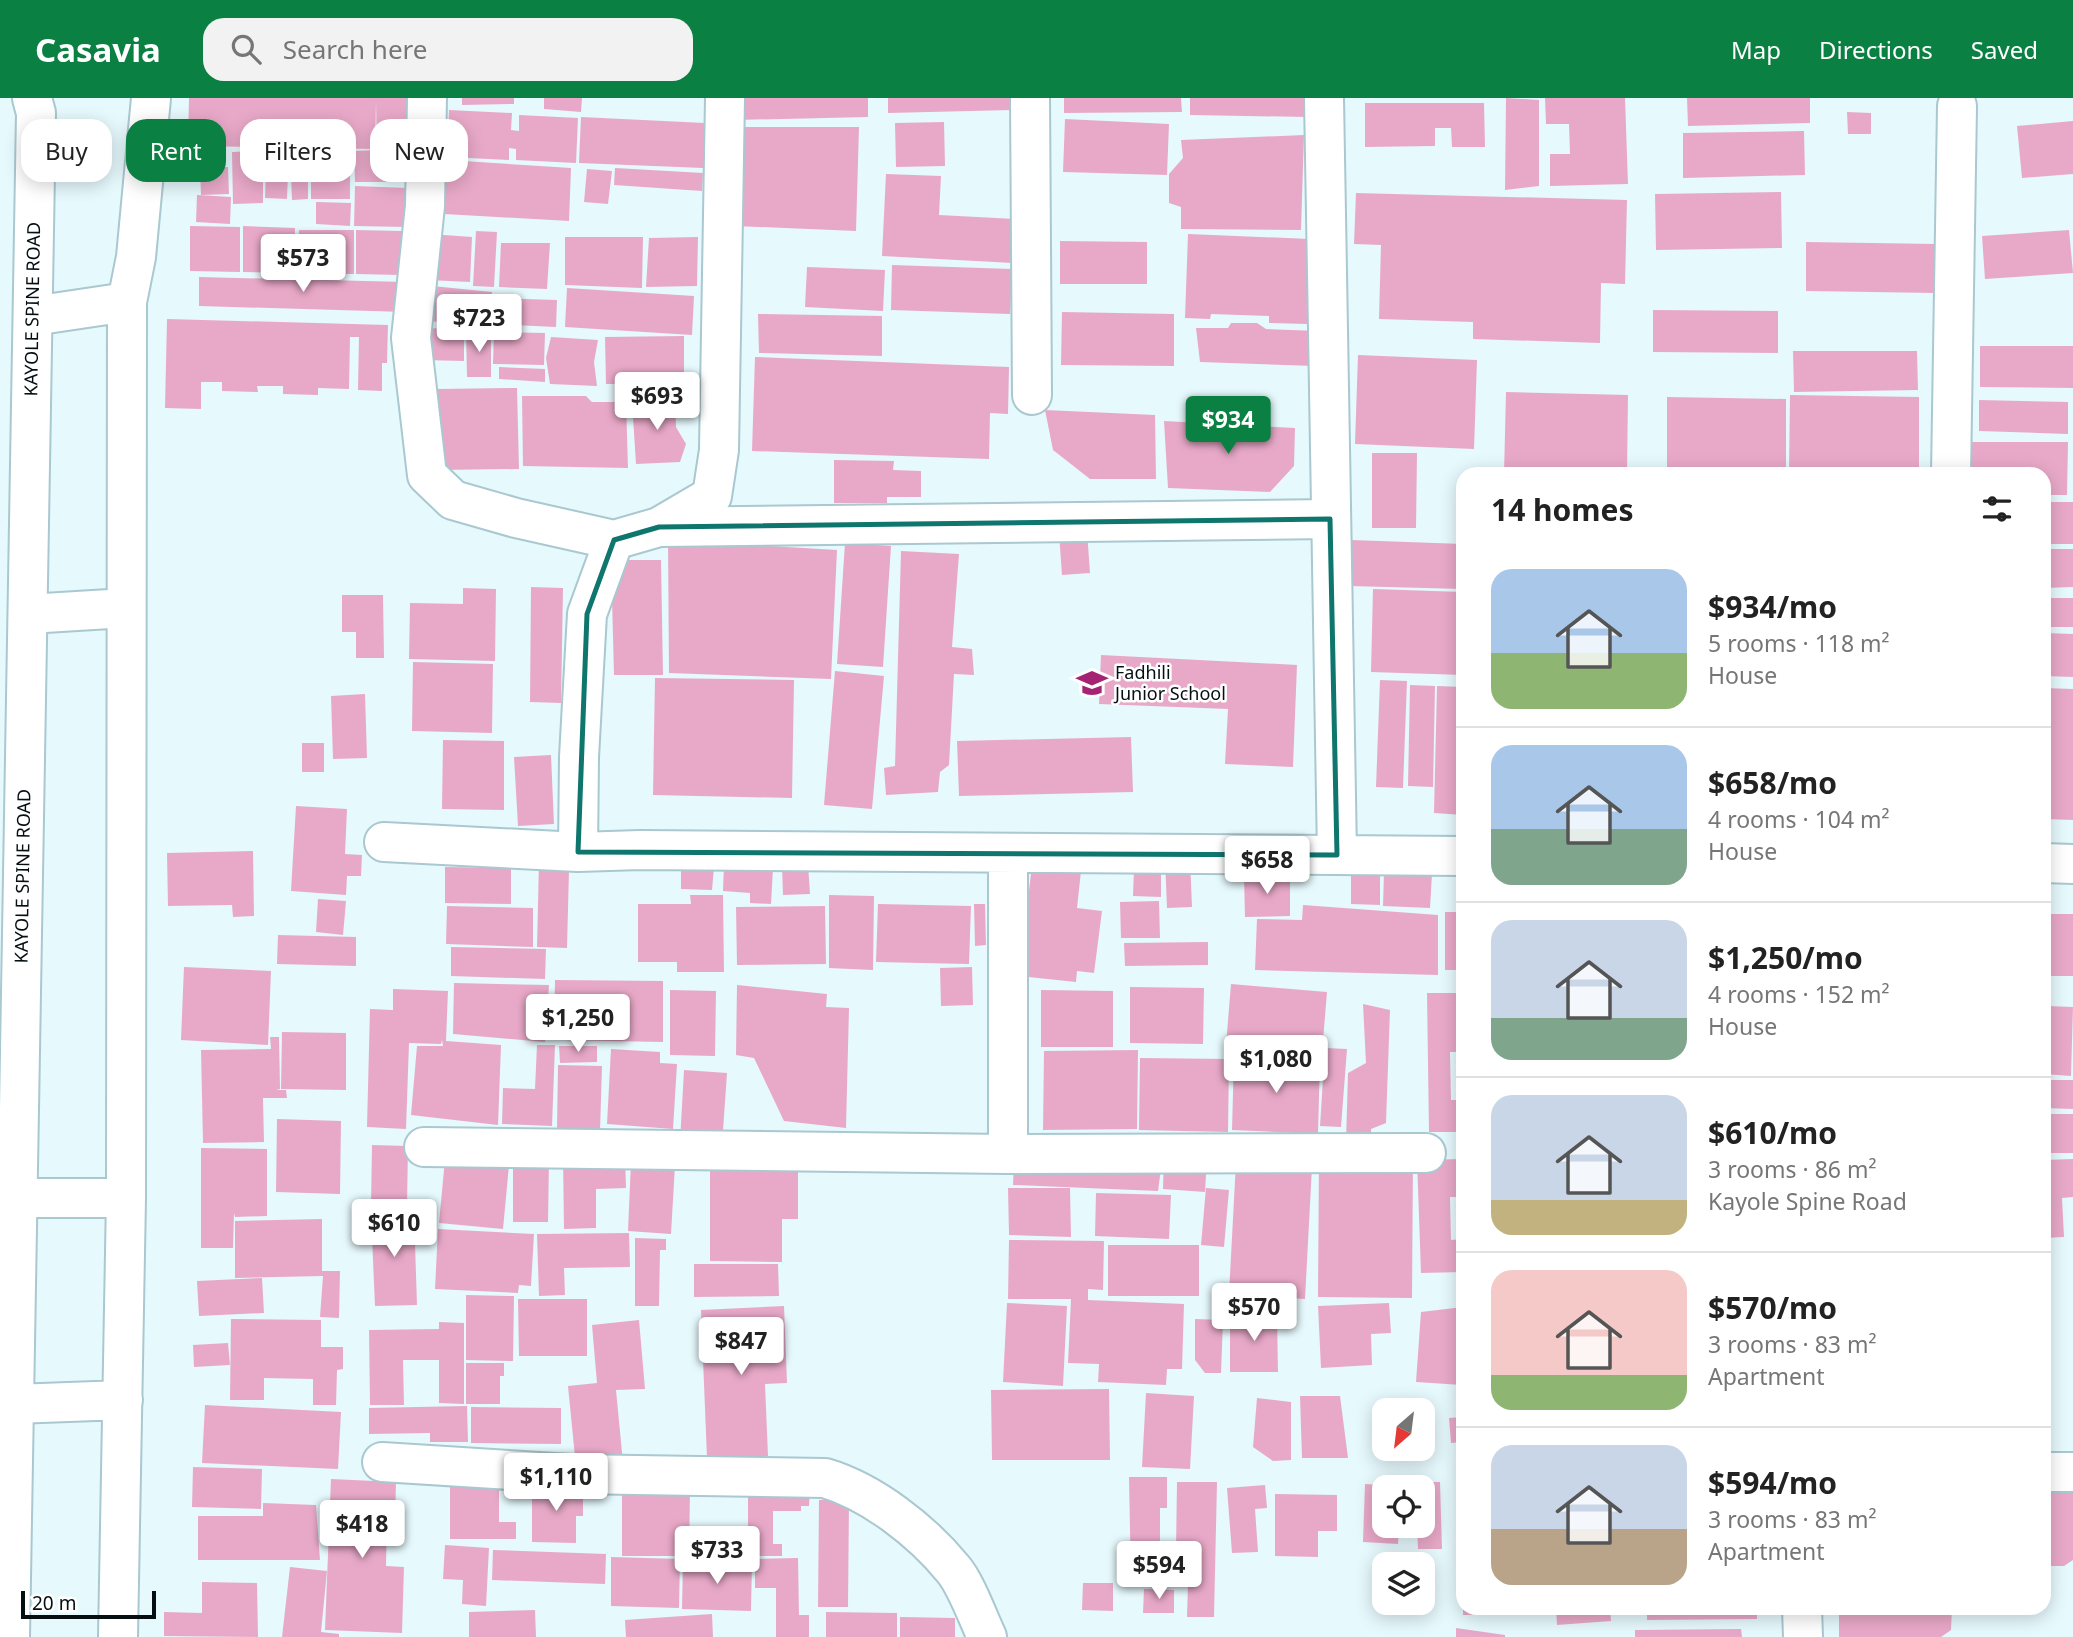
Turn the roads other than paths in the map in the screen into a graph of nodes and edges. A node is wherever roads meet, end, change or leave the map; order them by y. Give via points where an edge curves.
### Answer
1 (151, 98) edge
2 (427, 98) edge
3 (725, 98) edge
4 (1030, 98) edge
5 (1324, 98) edge
6 (37, 103) edge
7 (1957, 106) dead end
8 (127, 302) junction
9 (33, 316) junction
10 (1032, 395) dead end
11 (1951, 467) edge
12 (1330, 519) junction
13 (659, 527) junction
14 (614, 540) junction
15 (125, 608) junction
16 (28, 614) junction
17 (384, 842) dead end
18 (578, 852) junction
19 (1008, 853) junction
20 (1337, 855) junction
21 (1456, 856) edge
22 (2051, 863) edge
23 (2073, 864) edge
24 (424, 1147) dead end
25 (1426, 1153) dead end
26 (1008, 1154) junction
27 (17, 1198) junction
28 (126, 1198) junction
29 (122, 1400) junction
30 (14, 1404) junction
31 (382, 1462) dead end
32 (2051, 1472) edge
33 (2073, 1472) edge
34 (5, 1567) edge
35 (1802, 1615) edge
36 (10, 1637) edge
37 (118, 1637) edge
38 (987, 1637) edge
39 (1803, 1637) edge

1 - 8 street via 136,257
2 - 14 street via 425,206 411,338 427,475 453,500
3 - 13 street via 717,461 712,496
4 - 10 street
5 - 12 street
6 - 9 street, KAYOLE SPINE ROAD
7 - 11 street
8 - 9 street
8 - 15 street
9 - 16 street, KAYOLE SPINE ROAD
12 - 13 street
12 - 20 street
13 - 14 street
14 - 18 street via 587,614
15 - 16 street
15 - 28 street
16 - 27 street, KAYOLE SPINE ROAD
17 - 18 street
18 - 19 street
19 - 20 street
19 - 26 street
20 - 21 street
22 - 23 street
24 - 26 street
25 - 26 street
27 - 28 street
27 - 30 street, KAYOLE SPINE ROAD
28 - 29 street
29 - 30 street
29 - 37 street
30 - 34 street, KAYOLE SPINE ROAD
31 - 38 street via 572,1474 825,1478 849,1485 909,1526 954,1570
32 - 33 street
34 - 36 street, KAYOLE SPINE ROAD
35 - 39 street

